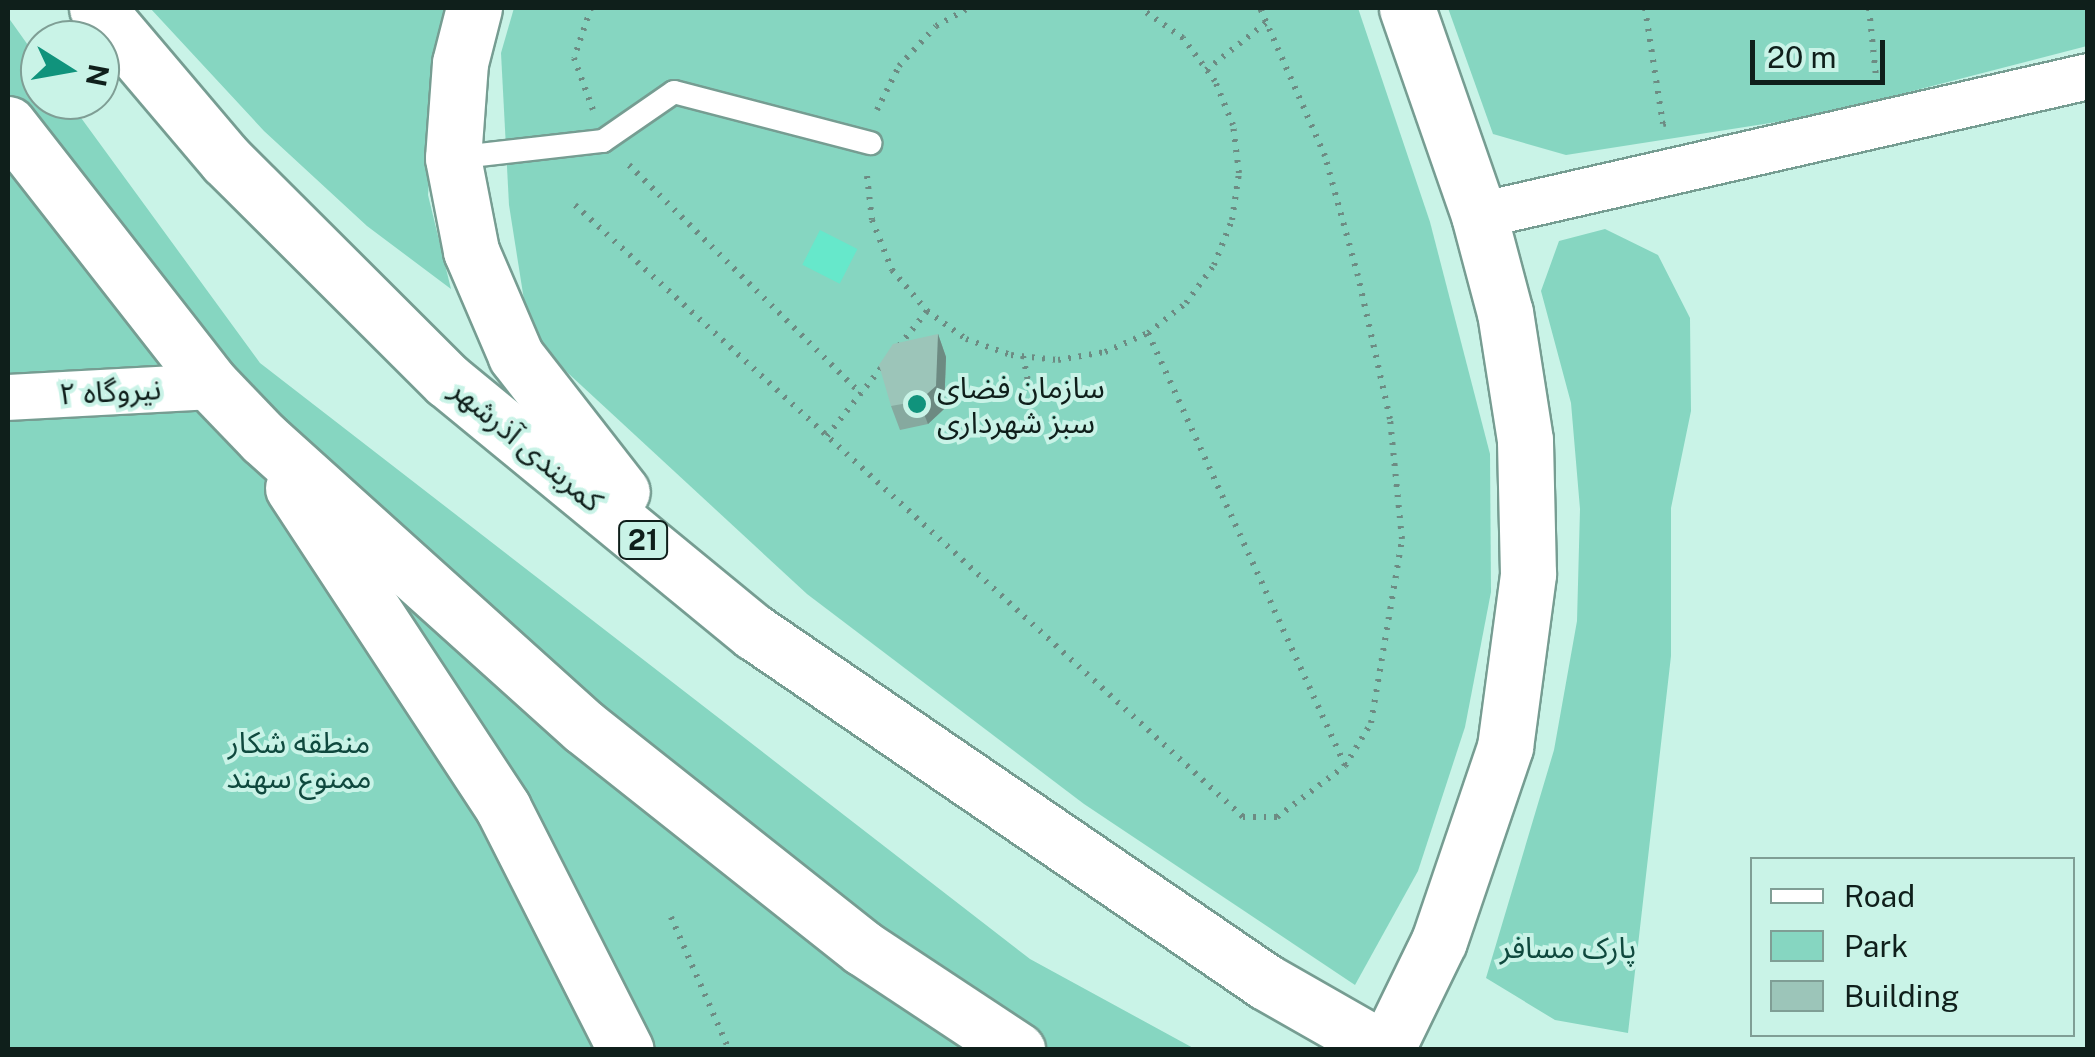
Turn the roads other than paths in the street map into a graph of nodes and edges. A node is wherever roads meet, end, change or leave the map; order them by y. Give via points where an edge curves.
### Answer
1 (96, 8) edge
2 (474, 8) edge
3 (1407, 8) edge
4 (2088, 76) edge
5 (8, 124) edge
6 (870, 142) dead end
7 (453, 158) junction
8 (1479, 215) junction
9 (213, 386) junction
10 (8, 397) edge
11 (263, 438) junction
12 (754, 632) junction
13 (626, 1050) edge
14 (1017, 1050) edge
15 (1386, 1050) edge

1 - 12 highway, کمربندی آذرشهر / 21 via 226,160 448,381
2 - 7 highway via 460,63
3 - 8 highway
4 - 8 street
5 - 9 highway
6 - 7 lane via 674,92 604,141
7 - 12 highway via 472,251 516,356 604,474
8 - 15 highway via 1505,313 1524,440 1528,574 1505,748 1438,941
9 - 10 street, نیروگاه ۲
9 - 11 highway
11 - 13 highway via 503,808
11 - 14 highway via 584,727 863,948
12 - 15 highway, کمربندی آذرشهر / 21 via 1266,982

